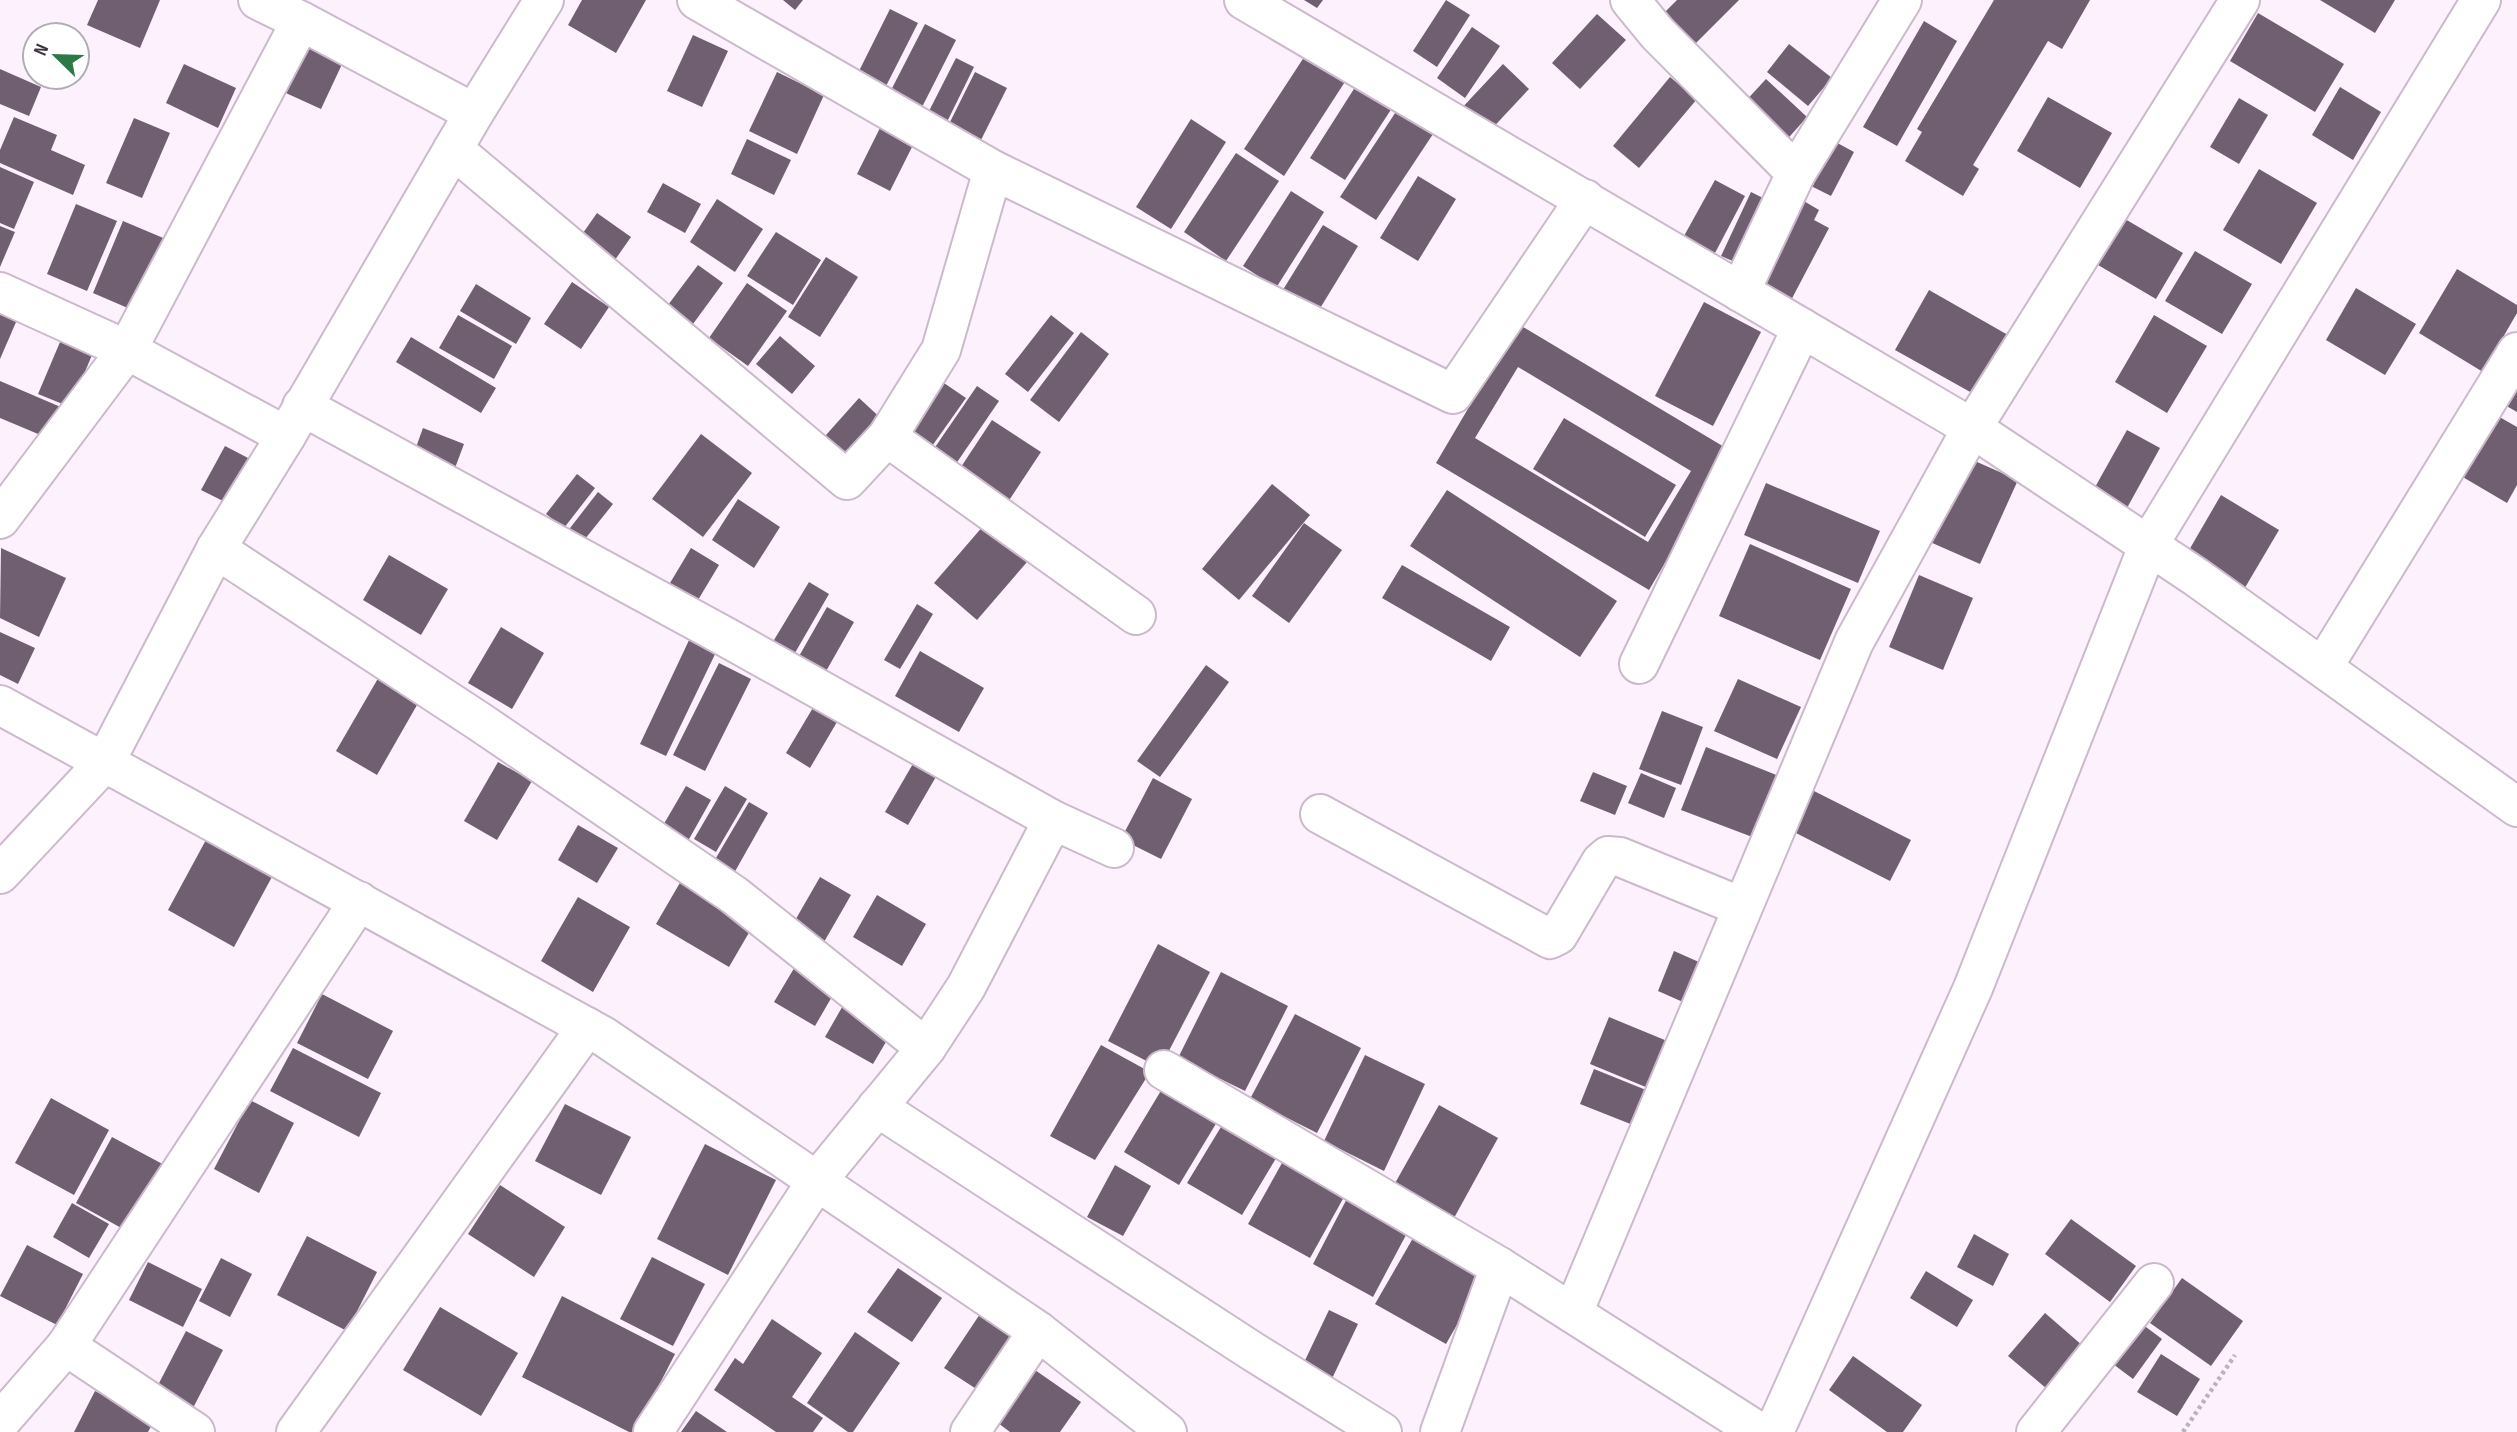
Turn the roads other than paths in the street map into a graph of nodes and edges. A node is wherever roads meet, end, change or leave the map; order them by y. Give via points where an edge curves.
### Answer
1 (258, 0) edge
2 (544, 0) edge
3 (697, 0) edge
4 (1244, 0) edge
5 (1630, 0) edge
6 (1902, 0) edge
7 (2240, 0) edge
8 (2481, 0) edge
9 (301, 21) junction
10 (474, 113) junction
11 (453, 149) junction
12 (993, 170) junction
13 (1796, 173) junction
14 (1585, 199) junction
15 (0, 292) edge
16 (1740, 292) junction
17 (1802, 328) junction
18 (127, 350) junction
19 (2517, 352) edge
20 (294, 421) junction
21 (1972, 428) junction
22 (887, 437) junction
23 (0, 519) edge
24 (2149, 544) junction
25 (216, 549) junction
26 (1136, 615) dead end
27 (1639, 664) dead end
28 (2323, 667) junction
29 (0, 705) edge
30 (104, 762) junction
31 (2517, 807) edge
32 (1320, 814) dead end
33 (1053, 820) junction
34 (1114, 848) dead end
35 (0, 874) edge
36 (359, 901) junction
37 (1742, 907) junction
38 (587, 1027) junction
39 (926, 1048) junction
40 (1164, 1070) dead end
41 (877, 1107) junction
42 (816, 1182) junction
43 (1500, 1267) junction
44 (2154, 1283) dead end
45 (1573, 1313) junction
46 (1038, 1331) junction
47 (66, 1346) junction
48 (0, 1422) edge
49 (195, 1432) edge
50 (296, 1432) edge
51 (653, 1432) edge
52 (970, 1432) edge
53 (1167, 1432) edge
54 (1382, 1432) edge
55 (1440, 1432) edge
56 (1759, 1432) edge
57 (1774, 1432) edge
58 (2036, 1432) edge

1 - 9 street
2 - 10 street
3 - 12 street
4 - 14 street
5 - 13 street
6 - 13 street
7 - 21 street
8 - 24 street
9 - 10 street
9 - 18 street
10 - 11 street
11 - 20 street
11 - 22 street via 847,480
12 - 14 street via 1453,394
12 - 22 street via 941,350
13 - 16 street
14 - 16 street
15 - 18 street
16 - 17 street
17 - 21 street
17 - 27 street
18 - 20 street
18 - 23 street
19 - 28 street
20 - 25 street
20 - 33 street via 712,630
21 - 24 street
21 - 37 street via 1854,642
22 - 26 street
24 - 28 street
24 - 57 street via 1973,988
25 - 30 street
25 - 39 street via 734,895
28 - 31 street
29 - 30 street
30 - 35 street
30 - 36 street
32 - 37 street via 1550,939 1558,935 1608,856
33 - 34 street
33 - 39 street via 966,987
36 - 38 street
36 - 47 street
37 - 45 street
38 - 42 street
38 - 50 street
39 - 41 street
40 - 43 street
41 - 42 street
41 - 54 street
42 - 46 street
42 - 51 street
43 - 45 street
43 - 55 street
44 - 58 street
45 - 56 street
46 - 52 street
46 - 53 street
47 - 48 street
47 - 49 street

